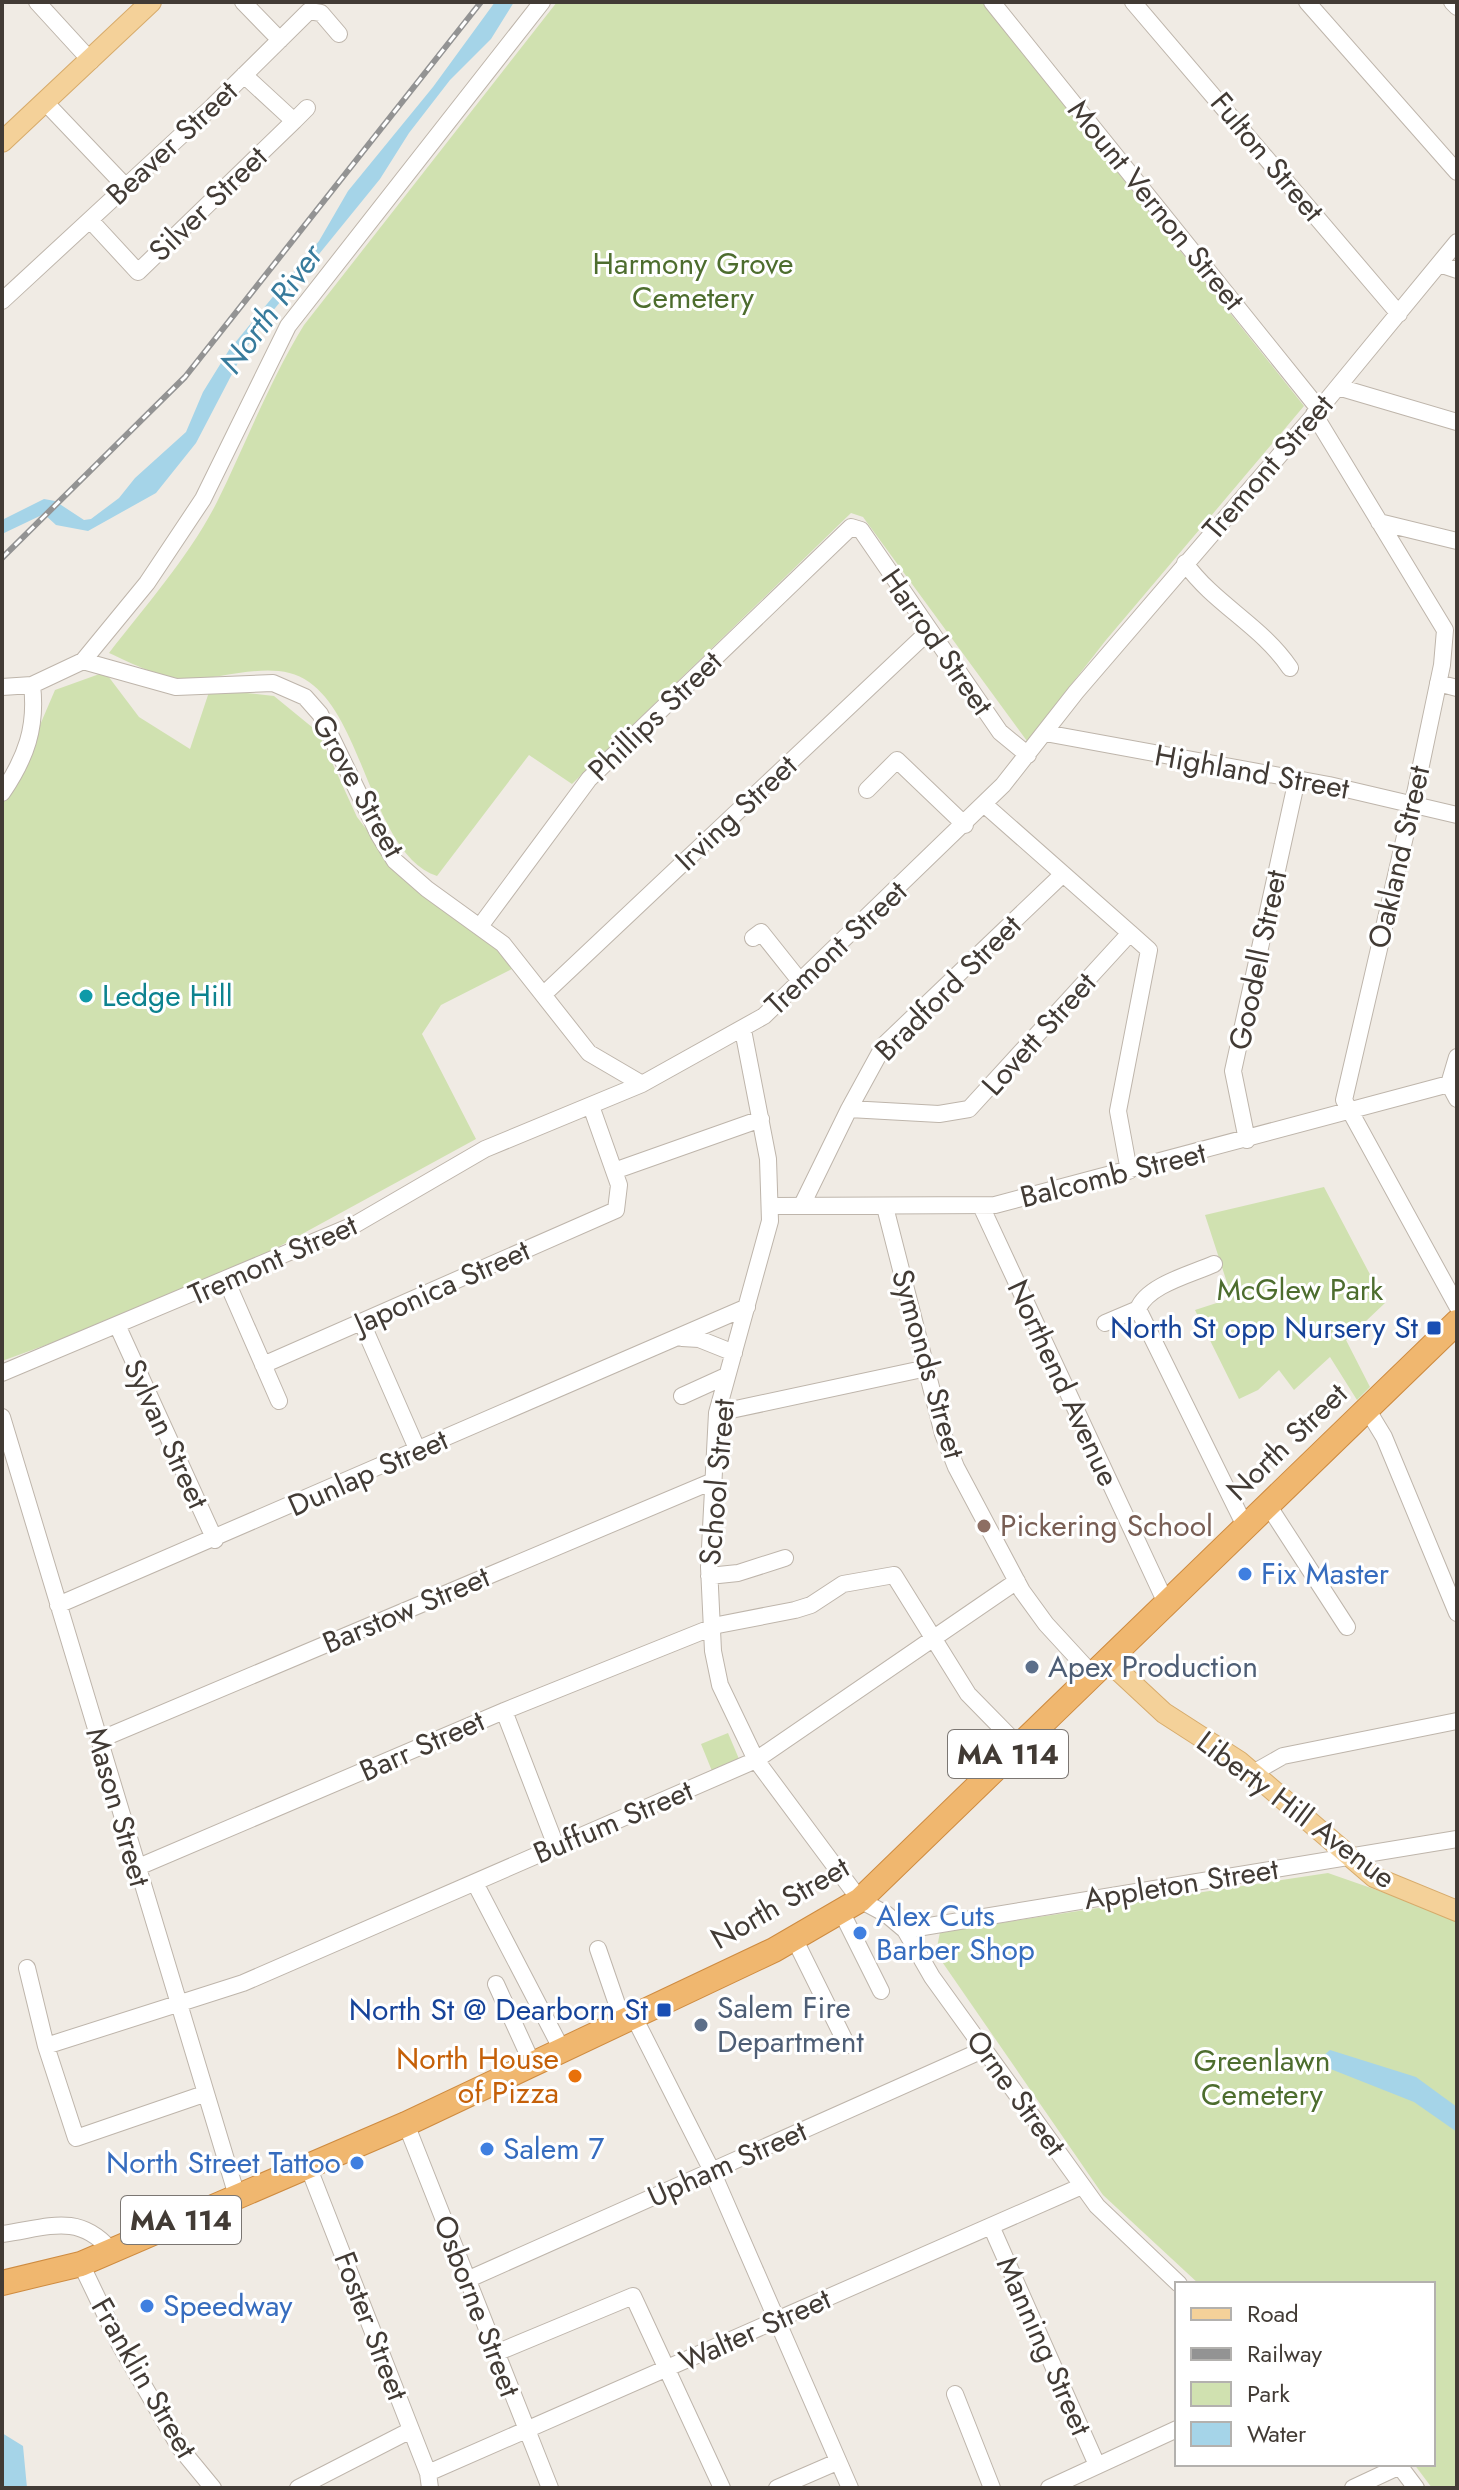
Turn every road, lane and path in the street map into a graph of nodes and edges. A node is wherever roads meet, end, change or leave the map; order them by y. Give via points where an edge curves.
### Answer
1 (37, 2) edge
2 (151, 2) edge
3 (243, 2) edge
4 (542, 2) edge
5 (992, 2) edge
6 (1133, 2) edge
7 (1307, 2) edge
8 (1452, 2) edge
9 (1457, 7) edge
10 (339, 34) dead end
11 (280, 40) junction
12 (91, 61) junction
13 (244, 75) junction
14 (45, 102) junction
15 (307, 108) dead end
16 (294, 121) junction
17 (2, 142) edge
18 (1457, 172) edge
19 (126, 187) junction
20 (90, 220) junction
21 (1457, 242) edge
22 (1439, 264) junction
23 (1457, 270) edge
24 (2, 301) edge
25 (1399, 314) junction
26 (1338, 387) junction
27 (1317, 412) junction
28 (1457, 422) edge
29 (1379, 522) junction
30 (851, 527) joint
31 (1457, 541) edge
32 (1185, 563) junction
33 (928, 632) junction
34 (83, 661) junction
35 (1290, 668) dead end
36 (1438, 683) junction
37 (32, 685) junction
38 (2, 687) edge
39 (1457, 688) edge
40 (1045, 733) junction
41 (1028, 755) junction
42 (1297, 779) junction
43 (867, 790) dead end
44 (2, 793) edge
45 (1413, 803) junction
46 (985, 805) junction
47 (1457, 815) edge
48 (965, 825) junction
49 (1063, 874) junction
50 (481, 925) junction
51 (1130, 933) junction
52 (753, 938) dead end
53 (800, 981) junction
54 (544, 994) junction
55 (743, 1030) junction
56 (1457, 1057) edge
57 (642, 1084) junction
58 (1453, 1092) edge
59 (591, 1106) junction
60 (849, 1109) junction
61 (1348, 1113) junction
62 (761, 1119) junction
63 (1247, 1140) junction
64 (614, 1171) junction
65 (1129, 1171) junction
66 (802, 1205) junction
67 (770, 1206) junction
68 (981, 1206) junction
69 (885, 1207) junction
70 (1214, 1264) dead end
71 (227, 1282) junction
72 (1457, 1306) edge
73 (747, 1307) junction
74 (1138, 1309) junction
75 (1457, 1322) edge
76 (362, 1323) junction
77 (1105, 1323) dead end
78 (118, 1327) junction
79 (677, 1339) junction
80 (734, 1353) junction
81 (263, 1365) junction
82 (927, 1368) junction
83 (2, 1373) edge
84 (726, 1376) junction
85 (682, 1396) dead end
86 (279, 1401) dead end
87 (1367, 1409) junction
88 (717, 1413) junction
89 (2, 1417) edge
90 (418, 1451) junction
91 (713, 1481) junction
92 (1268, 1505) junction
93 (1245, 1526) junction
94 (215, 1540) junction
95 (785, 1558) dead end
96 (709, 1576) junction
97 (1017, 1581) junction
98 (1166, 1603) junction
99 (58, 1605) junction
100 (1456, 1606) edge
101 (1347, 1627) dead end
102 (711, 1630) junction
103 (932, 1639) junction
104 (1100, 1667) junction
105 (504, 1711) junction
106 (1457, 1721) edge
107 (99, 1740) junction
108 (1018, 1745) junction
109 (756, 1760) junction
110 (1253, 1773) junction
111 (1457, 1839) edge
112 (556, 1846) junction
113 (1351, 1859) junction
114 (136, 1868) junction
115 (475, 1883) junction
116 (850, 1905) junction
117 (1457, 1911) edge
118 (905, 1930) junction
119 (794, 1938) junction
120 (598, 1949) dead end
121 (27, 1968) dead end
122 (496, 1984) dead end
123 (881, 1991) dead end
124 (179, 2006) junction
125 (634, 2017) junction
126 (847, 2045) dead end
127 (46, 2046) junction
128 (561, 2048) junction
129 (985, 2049) junction
130 (532, 2063) junction
131 (204, 2094) junction
132 (406, 2124) junction
133 (308, 2166) junction
134 (712, 2171) junction
135 (1082, 2186) junction
136 (237, 2196) junction
137 (991, 2226) junction
138 (2, 2234) edge
139 (110, 2249) junction
140 (78, 2258) junction
141 (2, 2267) edge
142 (469, 2279) junction
143 (1177, 2282) edge
144 (2, 2283) edge
145 (776, 2321) junction
146 (496, 2353) junction
147 (668, 2368) junction
148 (955, 2394) dead end
149 (411, 2430) junction
150 (1175, 2430) edge
151 (524, 2431) junction
152 (837, 2462) junction
153 (1097, 2465) junction
154 (1397, 2466) edge
155 (1400, 2466) edge
156 (429, 2480) edge
157 (213, 2488) edge
158 (298, 2488) edge
159 (550, 2488) edge
160 (722, 2488) edge
161 (777, 2488) edge
162 (850, 2488) edge
163 (992, 2488) edge
164 (1049, 2488) edge
165 (1353, 2488) edge
166 (1416, 2488) edge

1 - 12 street
2 - 12 main road
3 - 11 street
4 - 34 street via 288,326 191,519
5 - 27 street, Mount Vernon Street
6 - 25 street, Fulton Street
7 - 18 street
8 - 9 street
10 - 11 street, Beaver Street via 314,10
11 - 13 street, Beaver Street
12 - 14 main road
13 - 16 street, Silver Street
13 - 19 street, Beaver Street
14 - 17 main road
14 - 19 street
15 - 16 street, Silver Street
16 - 20 street, Silver Street via 138,272
19 - 20 street, Beaver Street
20 - 24 street, Beaver Street
21 - 22 street, Tremont Street
22 - 23 street
22 - 25 street, Tremont Street
25 - 26 street, Tremont Street
26 - 27 street, Tremont Street
26 - 28 street
27 - 29 street, Oakland Street
27 - 32 street, Tremont Street
29 - 31 street
29 - 36 street, Oakland Street via 1445,630
30 - 33 street, Harrod Street via 861,530
30 - 50 street, Phillips Street via 589,779
32 - 35 street
32 - 40 street, Tremont Street
33 - 41 street, Harrod Street via 1000,732
33 - 54 street, Irving Street
34 - 37 street
34 - 50 street, Grove Street via 176,687 257,682 299,692 320,714 393,857 427,889
36 - 39 street
36 - 45 street, Oakland Street
37 - 38 street
37 - 44 street via 35,708 27,749
40 - 41 street, Tremont Street
40 - 42 street, Highland Street
41 - 46 street, Tremont Street
42 - 45 street, Highland Street
42 - 63 street, Goodell Street via 1233,1071
43 - 48 street via 897,760
45 - 47 street, Highland Street
45 - 61 street, Oakland Street via 1345,1088
46 - 48 street, Tremont Street
46 - 49 street
48 - 53 street, Tremont Street
49 - 51 street
49 - 60 street, Bradford Street via 890,1038
50 - 54 street, Grove Street
51 - 60 street, Lovett Street via 969,1109 939,1114
51 - 65 street via 1149,950 1118,1111
52 - 53 street via 761,932
53 - 55 street, Tremont Street
54 - 57 street, Grove Street via 589,1053
55 - 57 street, Tremont Street
55 - 62 street, School Street
56 - 58 street
57 - 59 street, Tremont Street
58 - 61 street, Balcomb Street
59 - 64 street
59 - 71 street, Tremont Street via 485,1149 356,1224
60 - 66 street, Bradford Street
61 - 63 street, Balcomb Street
61 - 72 street
62 - 64 street
62 - 67 street, School Street
63 - 65 street, Balcomb Street
64 - 76 street, Japonica Street via 619,1207
65 - 68 street, Balcomb Street
66 - 67 street, Balcomb Street
66 - 69 street, Balcomb Street
67 - 73 street, School Street
68 - 69 street, Balcomb Street
68 - 98 street, Northend Avenue
69 - 82 street, Symonds Street
70 - 74 street via 1147,1296
71 - 78 street, Tremont Street
71 - 81 street
73 - 79 street, Dunlap Street
73 - 80 street, School Street
74 - 77 street
74 - 93 street
75 - 87 highway, North Street / MA 114
76 - 81 street, Japonica Street
76 - 90 street
78 - 83 street, Tremont Street
78 - 94 street, Sylvan Street
79 - 80 street via 699,1339
79 - 90 street, Dunlap Street
80 - 84 street, School Street
81 - 86 street
82 - 88 street
82 - 97 street, Symonds Street via 956,1467
84 - 85 street
84 - 88 street, School Street
87 - 92 highway, North Street / MA 114
87 - 100 street
88 - 91 street, School Street
89 - 99 street, Mason Street
90 - 94 street, Dunlap Street
91 - 96 street, School Street
91 - 107 street, Barstow Street
92 - 93 highway, North Street / MA 114
92 - 101 street
93 - 98 highway, North Street / MA 114
94 - 99 street, Dunlap Street
95 - 96 street
96 - 102 street, School Street
97 - 103 street, Buffum Street
97 - 104 street, Symonds Street via 1032,1608
98 - 104 highway, North Street / MA 114
99 - 107 street, Mason Street
102 - 103 street, Barr Street via 811,1605 853,1581 894,1575
102 - 105 street, Barr Street
102 - 109 street, School Street via 720,1685
103 - 108 street via 968,1694
103 - 109 street, Buffum Street
104 - 108 highway, North Street / MA 114
104 - 110 main road, Liberty Hill Avenue
105 - 112 street
105 - 114 street, Barr Street
106 - 110 street via 1283,1756
107 - 114 street, Mason Street
108 - 116 highway, North Street / MA 114
109 - 112 street, Buffum Street
109 - 116 street, School Street
110 - 113 main road, Liberty Hill Avenue
111 - 113 street, Appleton Street
112 - 115 street, Buffum Street
113 - 117 main road, Liberty Hill Avenue via 1387,1884
113 - 118 street, Appleton Street
114 - 124 street, Mason Street
115 - 124 street, Buffum Street
115 - 128 street
116 - 118 street, Orne Street via 886,1914
116 - 119 highway, North Street / MA 114
116 - 123 street
118 - 129 street, Orne Street
119 - 125 highway, North Street / MA 114
119 - 126 street
120 - 125 street via 619,2010
121 - 127 street
122 - 130 street
124 - 127 street, Buffum Street
124 - 131 street, Mason Street
125 - 128 highway, North Street / MA 114
125 - 134 street
127 - 131 street via 76,2138
128 - 130 highway, North Street / MA 114
129 - 134 street, Upham Street
129 - 135 street, Orne Street
130 - 132 highway, North Street / MA 114
131 - 136 street, Mason Street
132 - 133 highway, North Street / MA 114
132 - 142 street, Osborne Street
133 - 136 highway, North Street / MA 114
133 - 149 street, Foster Street
134 - 142 street, Upham Street
134 - 145 street
135 - 137 street, Walter Street
135 - 143 street, Orne Street via 1120,2231
136 - 139 highway, North Street / MA 114
137 - 145 street, Walter Street
137 - 153 street, Manning Street
138 - 139 street via 80,2226 96,2233
139 - 140 highway, North Street / MA 114
140 - 141 highway, North Street / MA 114
140 - 144 highway, North Street / MA 114
140 - 157 street, Franklin Street via 120,2345 180,2448
142 - 146 street, Osborne Street
145 - 147 street, Walter Street
145 - 152 street
146 - 147 street via 633,2296
146 - 151 street, Osborne Street
147 - 151 street, Walter Street
147 - 160 street
148 - 163 street
149 - 156 street, Foster Street
149 - 158 street
150 - 153 street
151 - 156 street, Walter Street
151 - 159 street, Osborne Street
152 - 161 street
152 - 162 street
153 - 164 street
154 - 165 street
155 - 166 street

